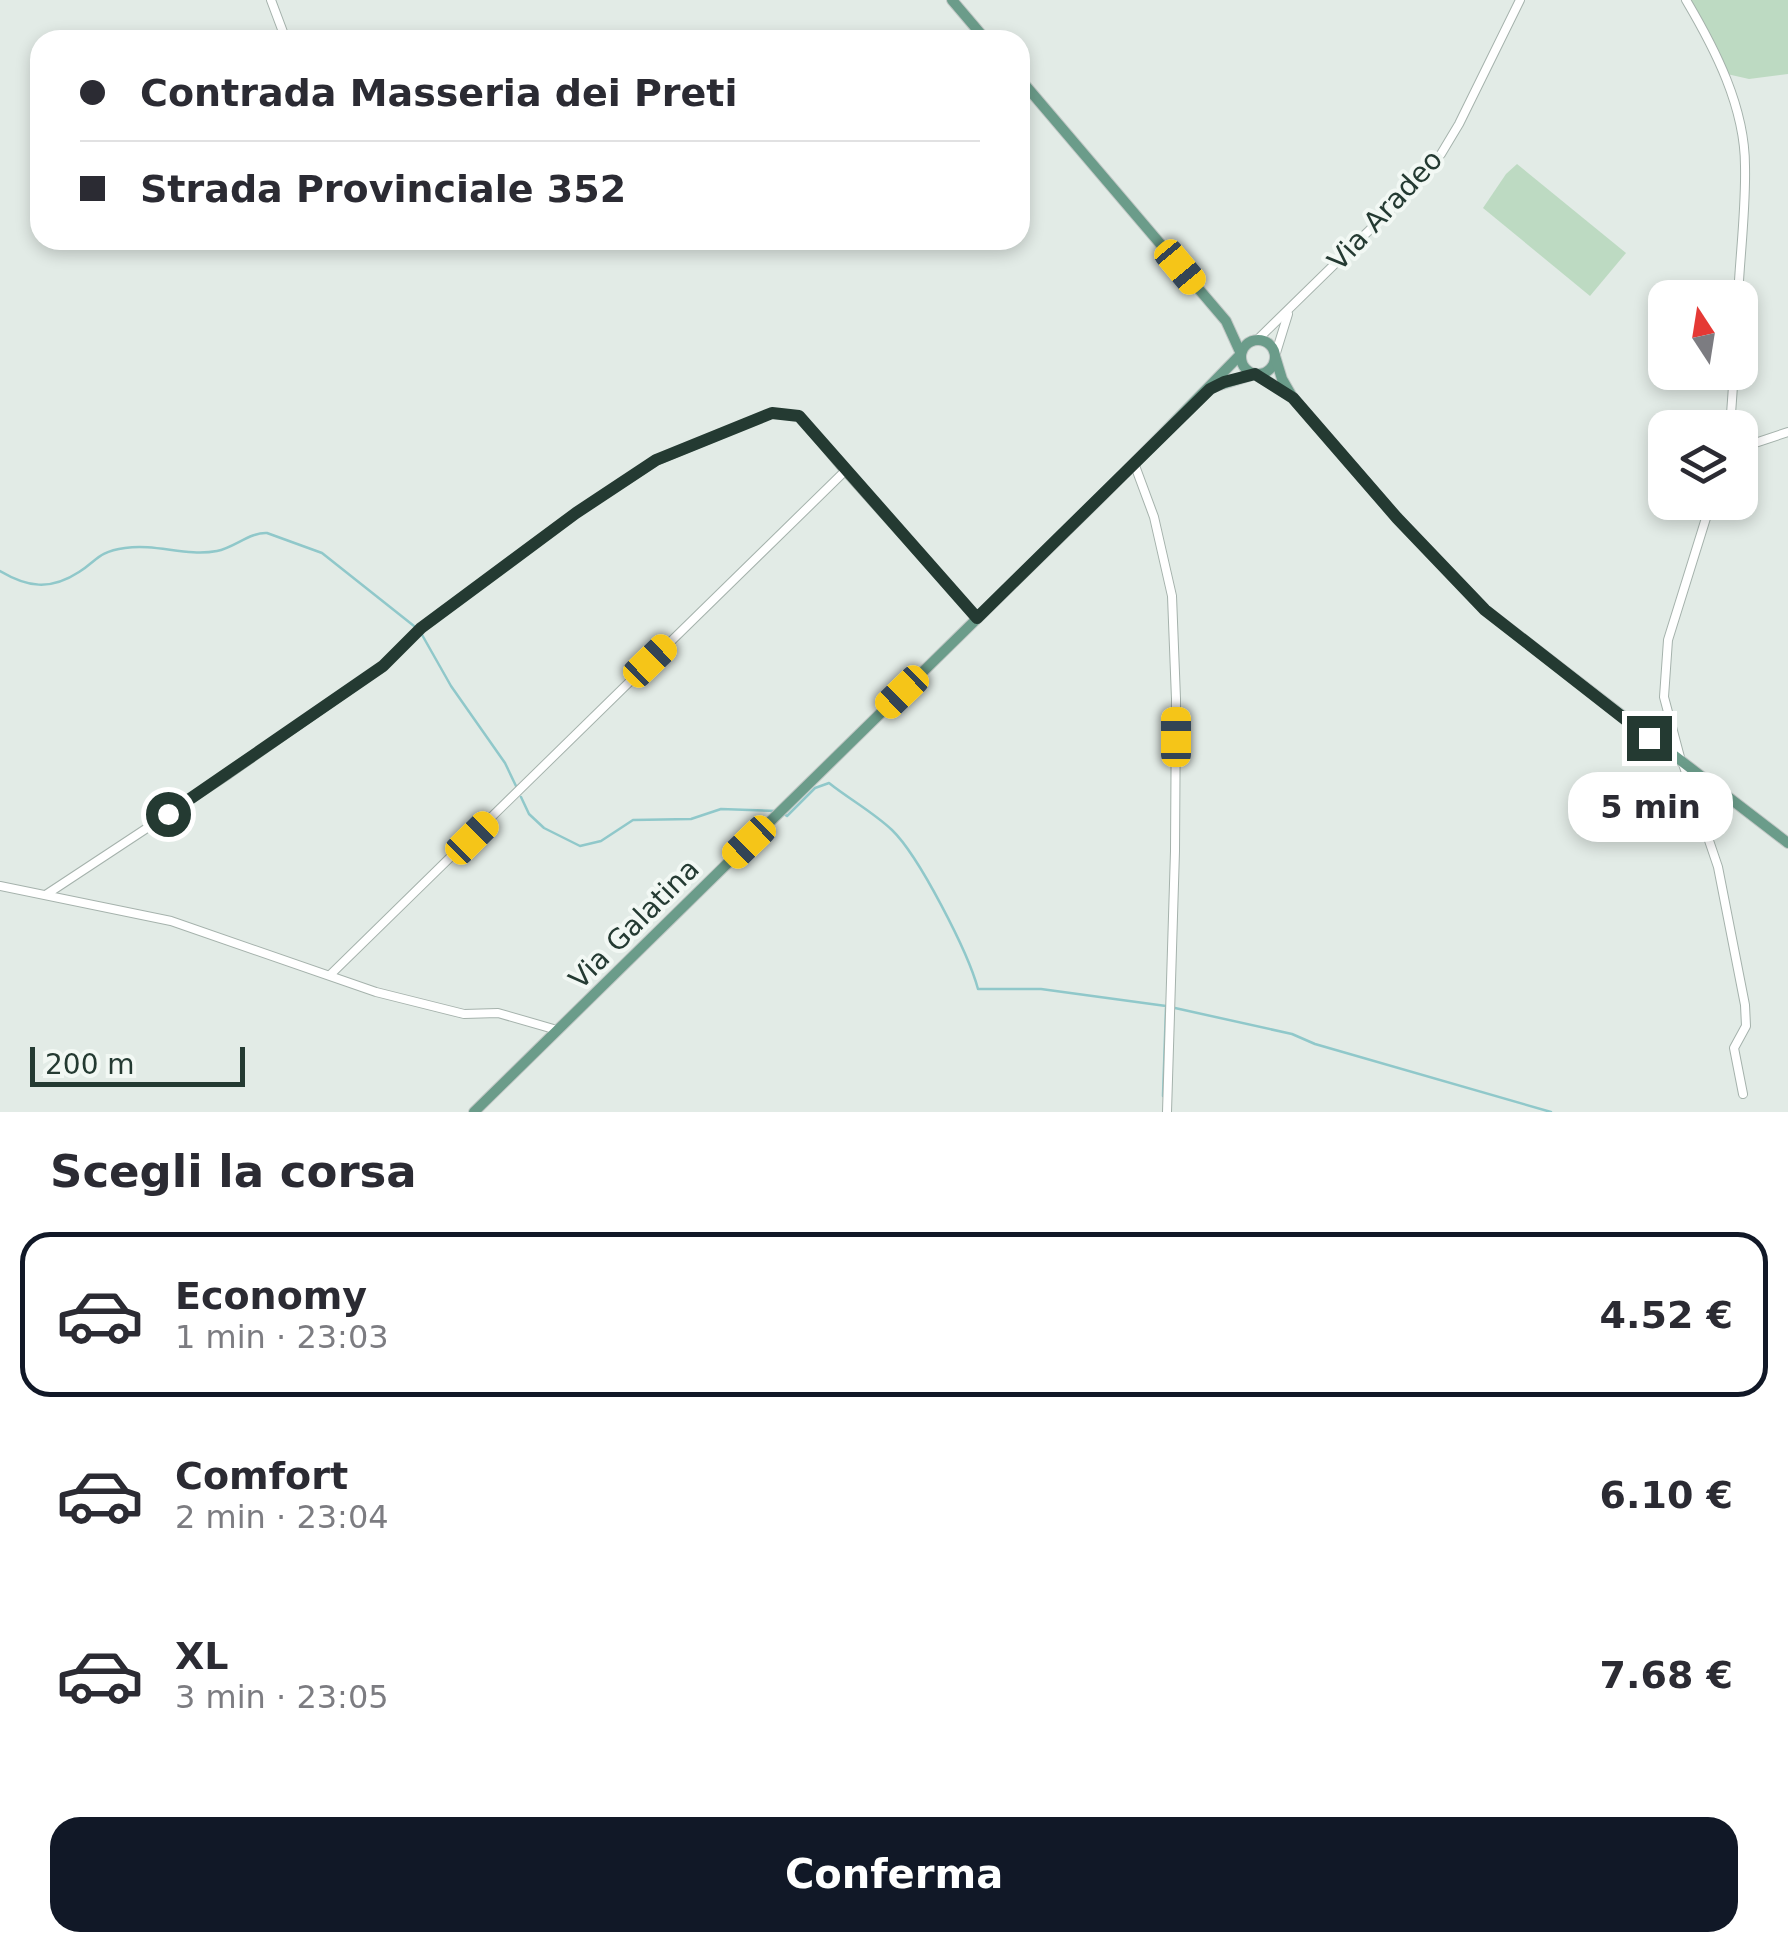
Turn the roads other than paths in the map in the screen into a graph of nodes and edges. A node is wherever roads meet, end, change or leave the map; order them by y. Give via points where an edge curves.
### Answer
1 (271, 0) edge
2 (952, 0) edge
3 (1520, 0) edge
4 (1686, 0) edge
5 (282, 30) edge
6 (978, 30) edge
7 (1030, 91) edge
8 (1739, 280) edge
9 (1294, 306) junction
10 (1226, 321) junction
11 (1256, 340) junction
12 (1242, 354) junction
13 (1275, 356) junction
14 (1255, 374) junction
15 (1210, 389) junction
16 (1293, 398) junction
17 (1788, 432) edge
18 (1758, 442) edge
19 (1134, 463) junction
20 (845, 470) junction
21 (1705, 520) edge
22 (977, 618) junction
23 (1682, 762) junction
24 (1788, 843) edge
25 (0, 886) edge
26 (46, 894) junction
27 (330, 975) junction
28 (557, 1030) junction
29 (1743, 1094) dead end
30 (474, 1112) edge
31 (1167, 1112) edge

1 - 5 street
2 - 6 main road
3 - 9 street, Via Aradeo via 1441,154
4 - 8 street via 1726,81 1742,138
7 - 10 main road
9 - 11 street, Via Aradeo
9 - 13 street, Via Aradeo
10 - 11 main road
10 - 12 main road
11 - 12 main road
11 - 13 main road via 1270,345
12 - 14 main road via 1244,367
12 - 15 main road, Via Galatina
13 - 14 main road via 1270,370
13 - 16 main road
14 - 15 main road, Via Galatina
14 - 16 main road
15 - 19 main road, Via Galatina
16 - 23 main road via 1485,610
17 - 18 street
19 - 22 main road, Via Galatina
19 - 31 street via 1172,596
20 - 22 street
20 - 26 street via 799,416 772,413 656,460 421,628 383,666
20 - 27 street
21 - 23 street via 1668,640 1664,697
22 - 28 main road, Via Galatina
23 - 24 main road
23 - 29 street via 1712,843 1745,1004 1746,1026 1734,1048
25 - 26 street
26 - 27 street via 170,920
27 - 28 street via 464,1014 498,1013
28 - 30 main road, Via Galatina

